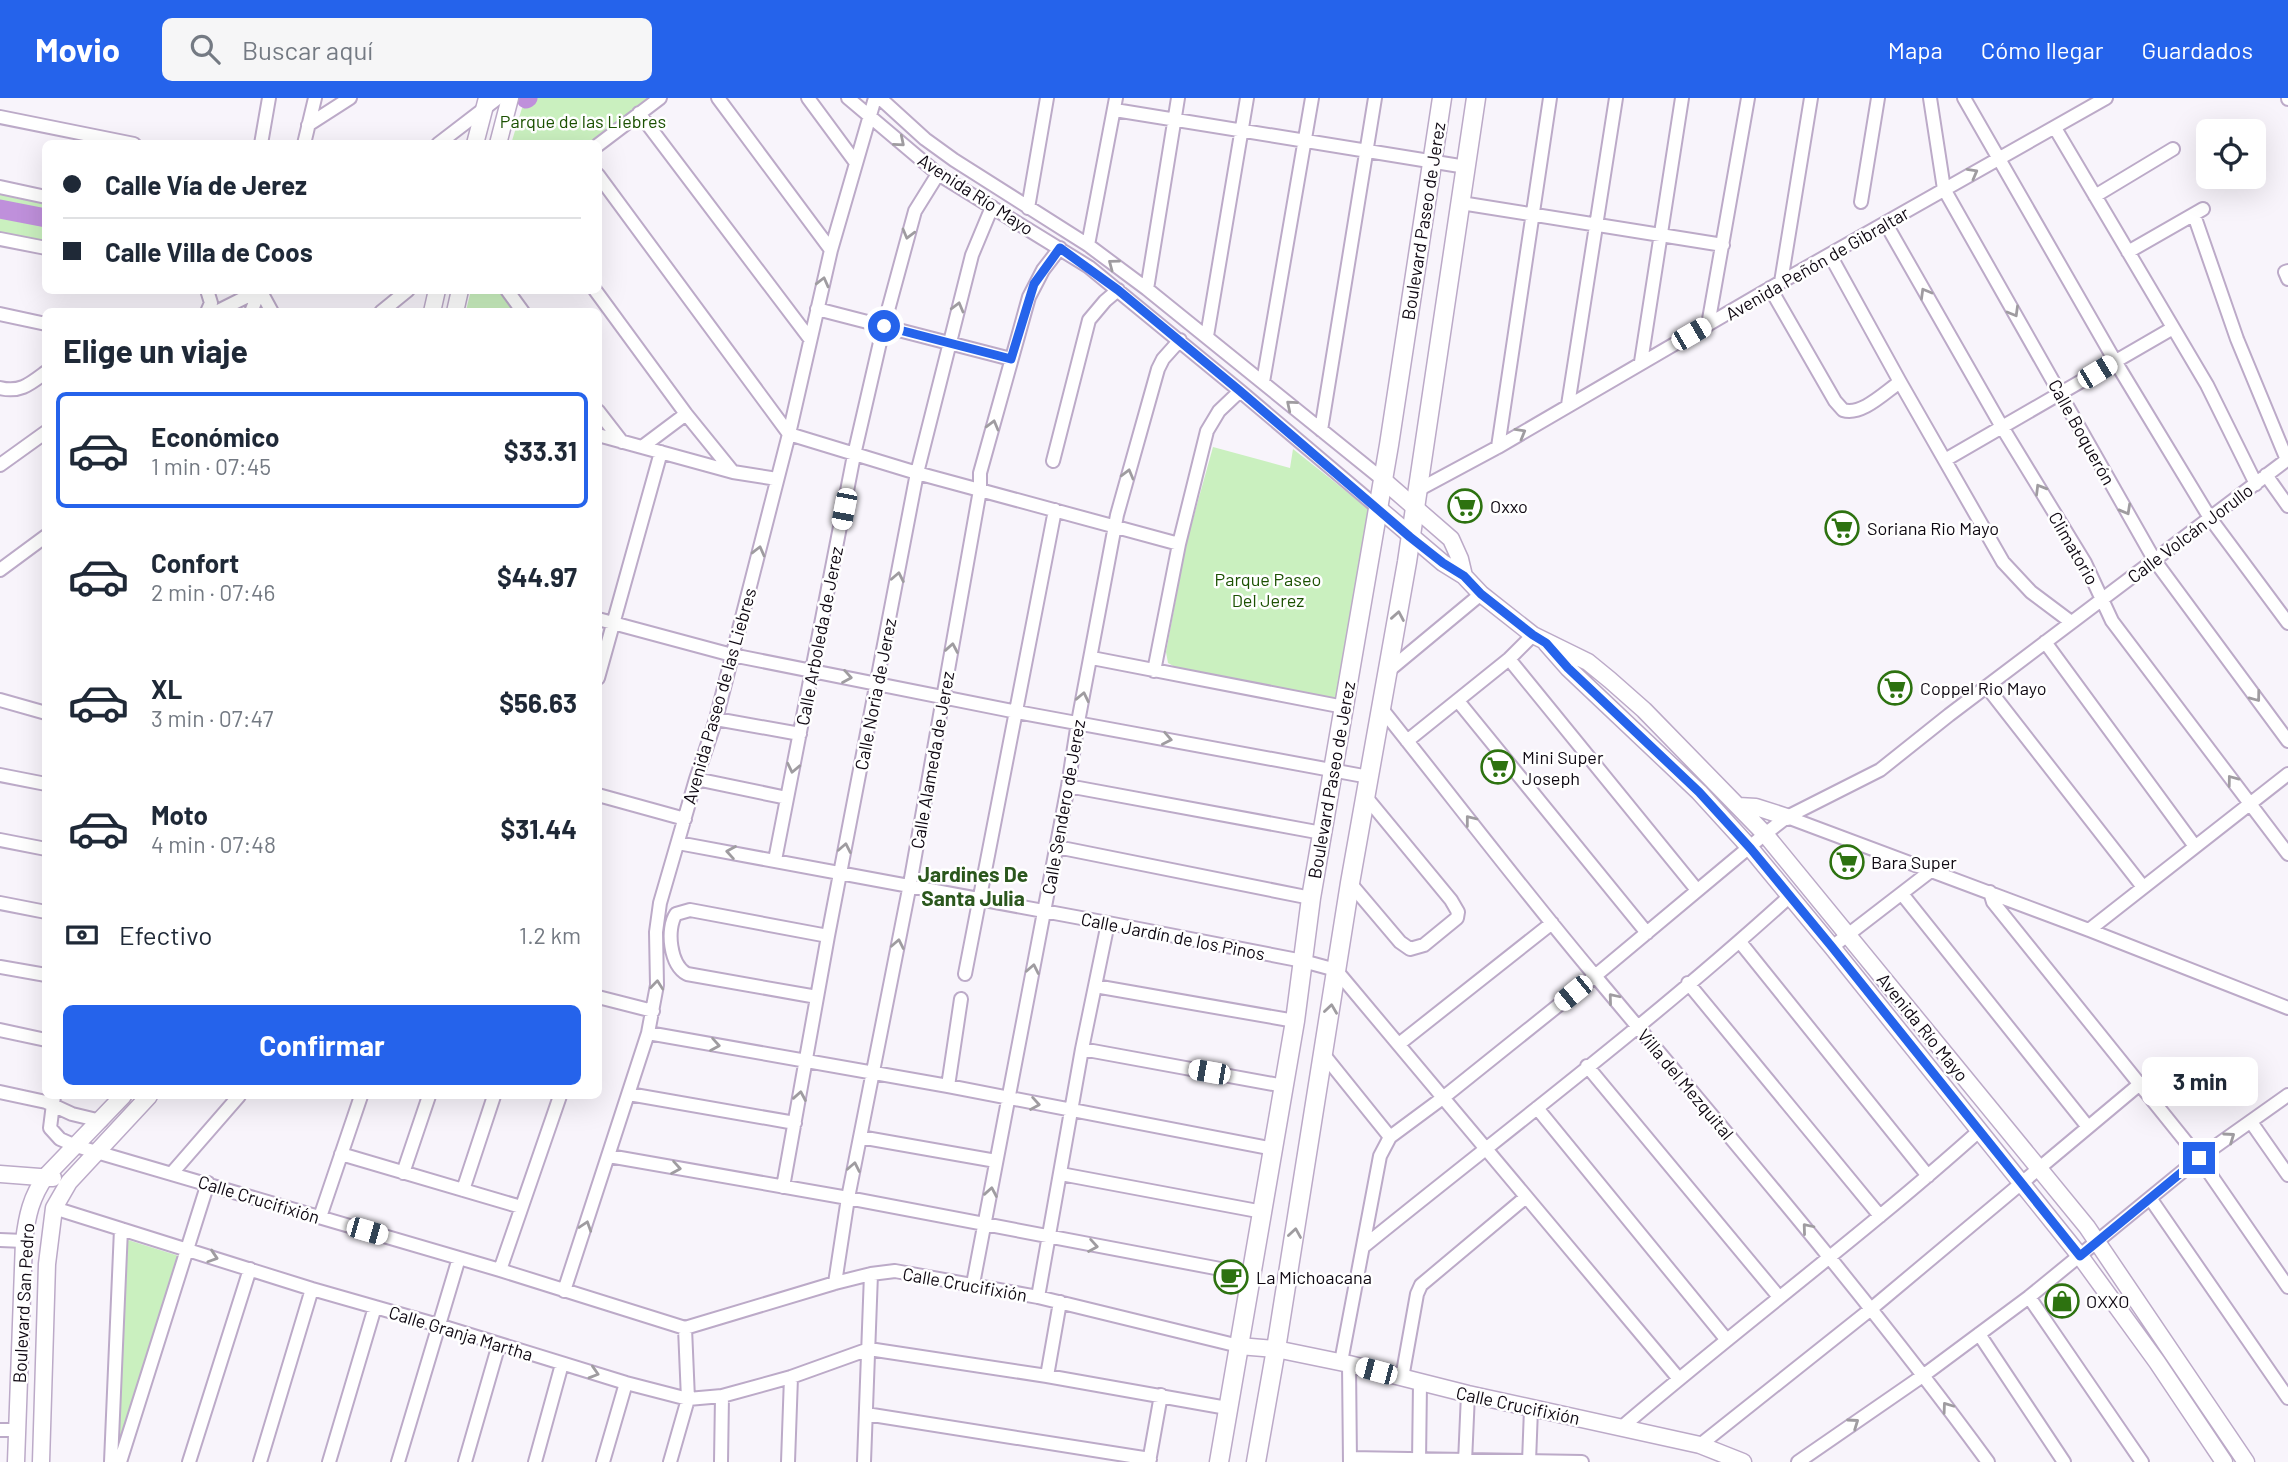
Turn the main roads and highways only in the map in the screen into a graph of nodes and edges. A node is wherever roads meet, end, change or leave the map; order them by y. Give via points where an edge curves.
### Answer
1 (1442, 98) edge
2 (1476, 98) edge
3 (1219, 1462) edge
4 (1256, 1462) edge

1 - 3 main road, Boulevard Paseo de Jerez via 1311,898 1295,1021
4 -> 2 main road, Boulevard Paseo de Jerez via 1418,490

